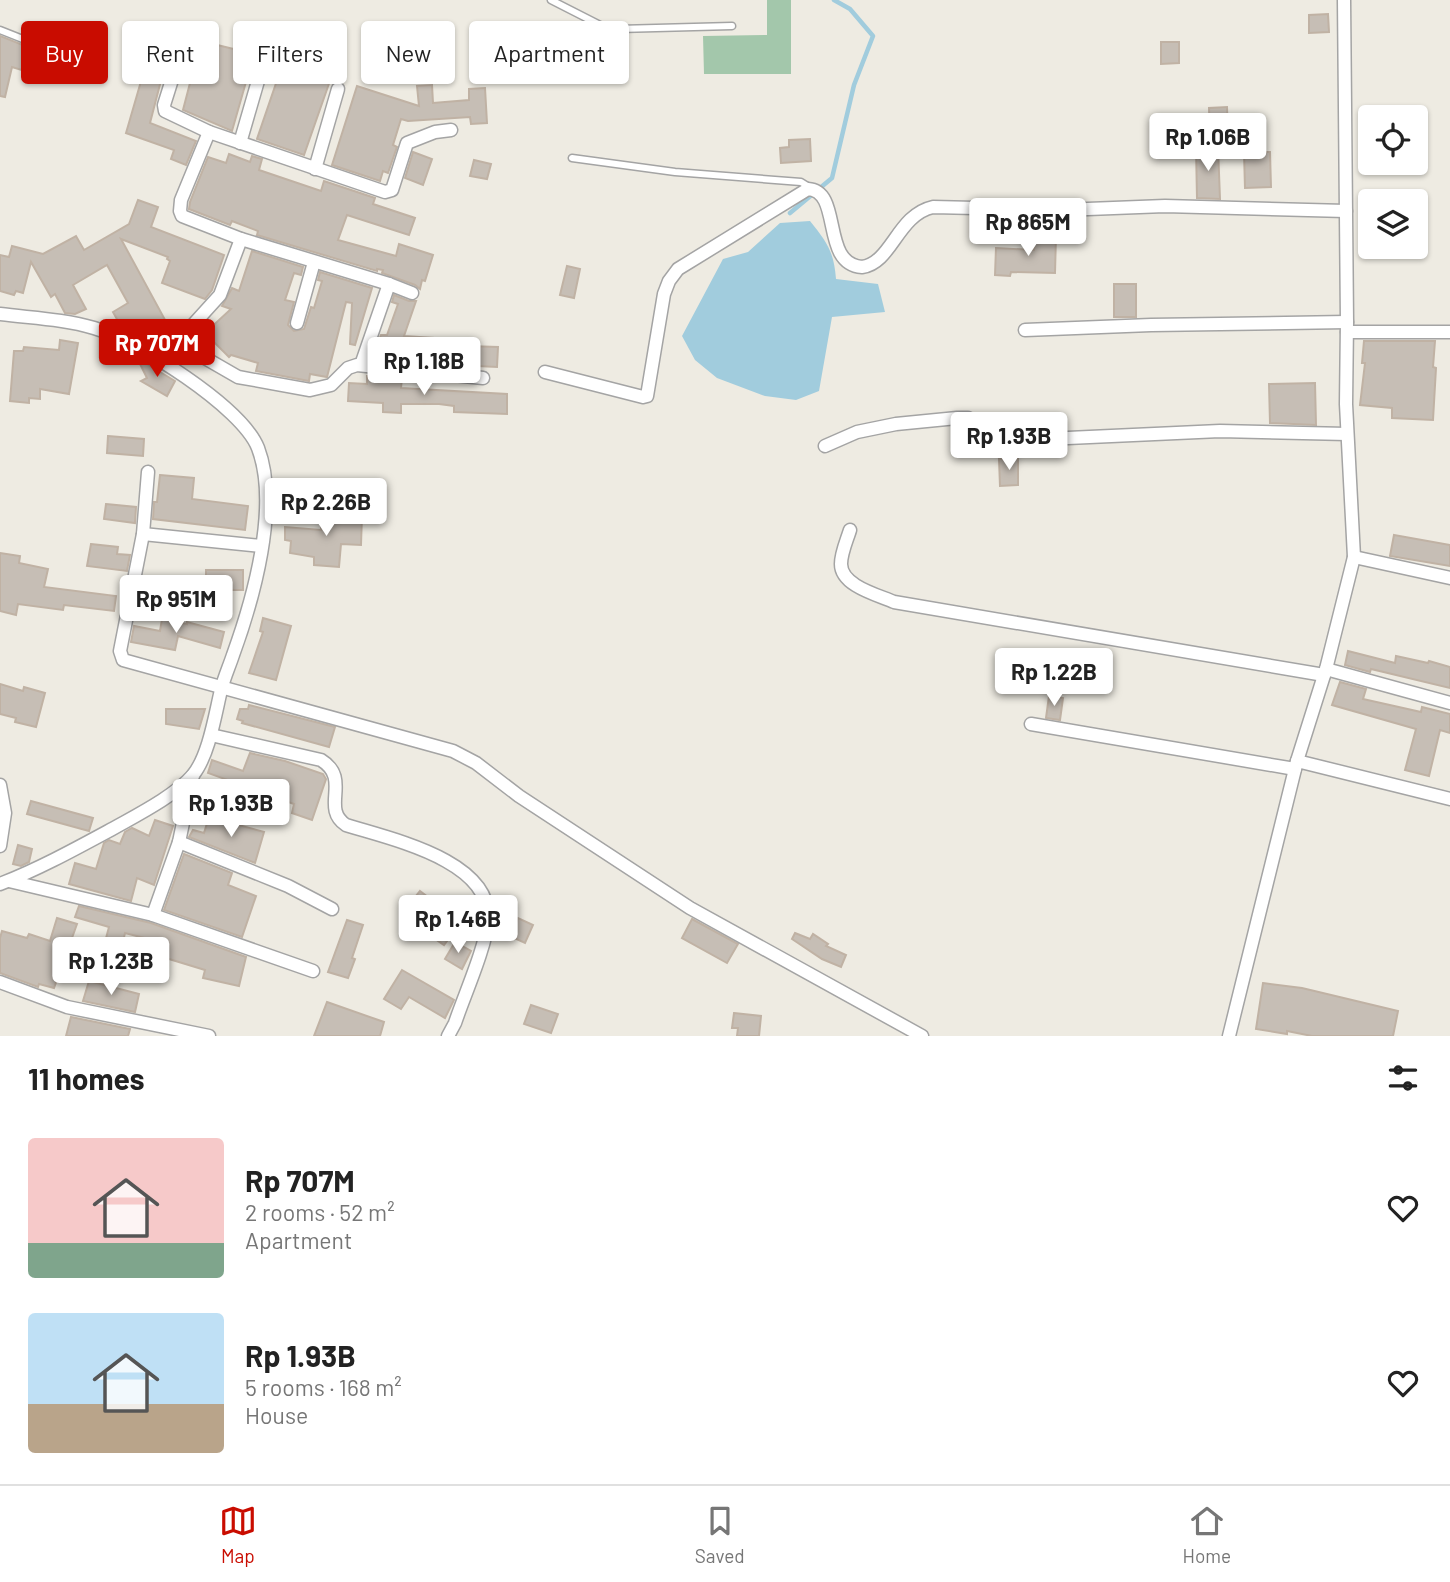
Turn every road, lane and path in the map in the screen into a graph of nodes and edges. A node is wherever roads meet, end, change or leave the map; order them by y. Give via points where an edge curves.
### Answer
1 (551, 0) edge
2 (1345, 0) edge
3 (732, 26) dead end
4 (0, 30) edge
5 (21, 38) edge
6 (170, 84) edge
7 (257, 84) edge
8 (338, 89) dead end
9 (451, 130) dead end
10 (209, 132) junction
11 (240, 142) junction
12 (572, 158) dead end
13 (315, 170) junction
14 (815, 191) junction
15 (1346, 211) junction
16 (241, 239) junction
17 (314, 262) junction
18 (389, 284) junction
19 (412, 293) dead end
20 (0, 314) edge
21 (297, 323) dead end
22 (1347, 327) junction
23 (1025, 330) dead end
24 (1450, 331) edge
25 (181, 338) junction
26 (149, 354) junction
27 (361, 365) junction
28 (545, 372) dead end
29 (483, 378) dead end
30 (1348, 434) junction
31 (825, 446) dead end
32 (148, 472) dead end
33 (850, 530) dead end
34 (143, 534) junction
35 (261, 546) junction
36 (1354, 557) junction
37 (1450, 578) edge
38 (1325, 672) junction
39 (221, 688) junction
40 (1450, 703) edge
41 (1031, 724) dead end
42 (211, 736) junction
43 (1296, 765) junction
44 (193, 775) junction
45 (0, 786) edge
46 (1450, 799) edge
47 (179, 842) junction
48 (0, 846) edge
49 (4, 883) edge
50 (332, 909) dead end
51 (153, 915) junction
52 (313, 971) dead end
53 (0, 982) edge
54 (209, 1036) edge
55 (448, 1036) edge
56 (922, 1036) edge
57 (1230, 1036) edge

1 - 3 lane via 602,26 618,29
2 - 15 street
4 - 5 lane
6 - 10 street via 164,111
7 - 11 street
8 - 13 street
9 - 13 street via 407,143 389,192
10 - 11 street
10 - 16 street via 180,212 187,220
11 - 13 street
12 - 14 lane via 802,183
14 - 15 street via 826,202 838,250 849,264 862,268 877,261 916,213 933,207 1062,211 1165,205
14 - 28 street via 678,269 664,294 648,396
15 - 22 street
16 - 17 street
16 - 25 street via 220,295
17 - 18 street
17 - 21 street
18 - 19 street
18 - 27 street
20 - 26 street via 97,328
22 - 23 street via 1151,324
22 - 24 street
22 - 30 street
25 - 26 street
25 - 27 street via 205,359 239,377 310,390 324,388 351,366
26 - 35 street via 200,387 257,446 266,498
27 - 29 street
30 - 31 street via 1220,431 1046,439 1005,436 968,418 957,418 857,432
30 - 36 street
32 - 34 street
33 - 38 street via 843,572 851,582 894,602
34 - 35 street
34 - 39 street via 121,657
35 - 39 street via 250,608
36 - 37 street
36 - 38 street
38 - 40 street
38 - 43 street
39 - 42 street
39 - 56 street via 460,754 691,908
41 - 43 street
42 - 44 street
42 - 55 street via 330,765 336,777 339,820 434,854 480,887 488,912 486,932
43 - 46 street
43 - 57 street
44 - 47 street
44 - 49 street via 157,804
45 - 48 street via 5,813
47 - 50 street
47 - 51 street
49 - 51 street
51 - 52 street
53 - 54 street via 67,1007

